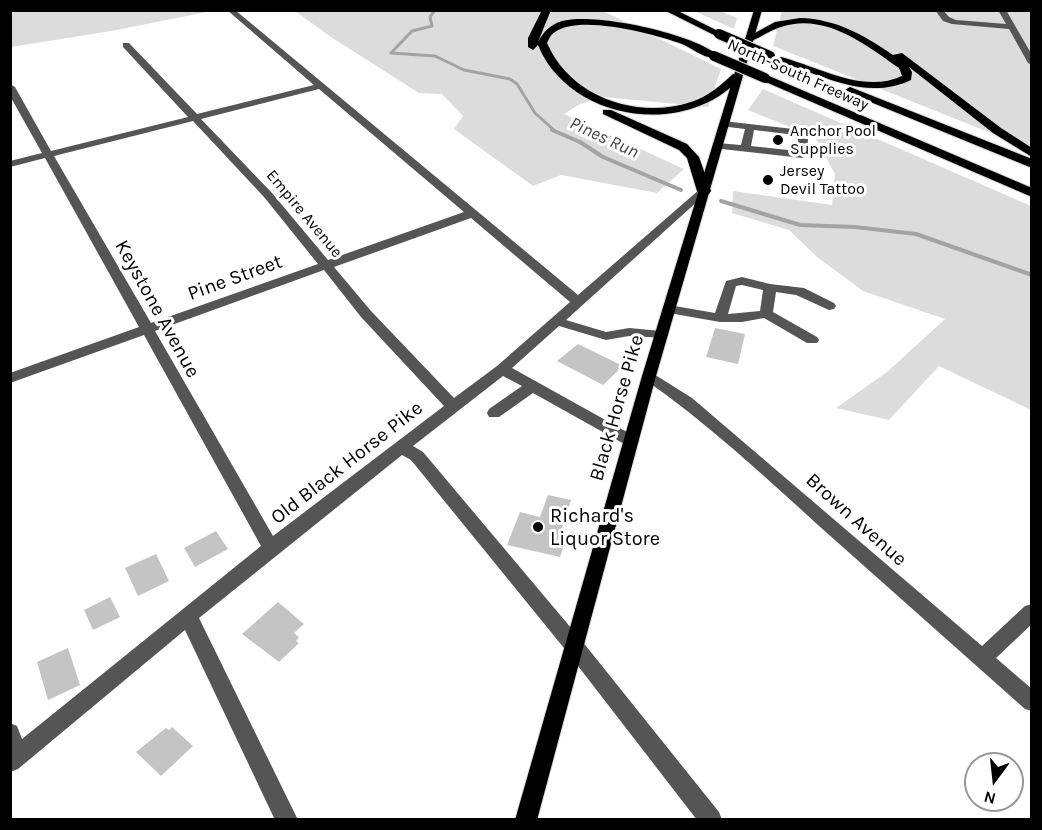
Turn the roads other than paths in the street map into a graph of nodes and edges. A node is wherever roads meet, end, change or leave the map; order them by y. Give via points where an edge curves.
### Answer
1 (230, 10) edge
2 (547, 10) edge
3 (668, 10) edge
4 (758, 10) edge
5 (824, 10) edge
6 (938, 10) edge
7 (1002, 10) edge
8 (630, 15) dead end
9 (1011, 27) junction
10 (749, 39) junction
11 (684, 42) junction
12 (126, 45) dead end
13 (775, 58) junction
14 (1032, 63) edge
15 (737, 76) junction
16 (322, 86) junction
17 (10, 87) edge
18 (194, 118) junction
19 (723, 124) junction
20 (750, 127) junction
21 (717, 146) junction
22 (745, 148) junction
23 (1032, 153) edge
24 (48, 155) junction
25 (10, 164) edge
26 (1032, 164) edge
27 (704, 190) junction
28 (1032, 193) edge
29 (473, 213) junction
30 (327, 266) junction
31 (770, 288) junction
32 (579, 303) junction
33 (829, 306) dead end
34 (669, 309) junction
35 (766, 314) junction
36 (720, 318) junction
37 (556, 321) junction
38 (146, 330) junction
39 (661, 335) junction
40 (812, 340) dead end
41 (502, 369) junction
42 (649, 376) junction
43 (10, 378) edge
44 (532, 386) junction
45 (454, 407) junction
46 (494, 413) dead end
47 (631, 441) junction
48 (402, 447) junction
49 (271, 549) junction
50 (1032, 612) edge
51 (188, 616) junction
52 (575, 647) junction
53 (981, 659) junction
54 (1032, 702) edge
55 (10, 733) edge
56 (13, 760) edge
57 (287, 819) edge
58 (526, 819) edge
59 (711, 819) edge

1 - 16 street
2 - 27 highway via 533,38 533,51 548,74 575,96 683,147 693,157
3 - 13 highway, North-South Freeway, bridge
4 - 10 main road, Black Horse Pike
5 - 23 highway via 930,75 984,123
6 - 9 street via 955,22 990,21
7 - 9 street
8 - 11 highway, North-South Freeway
9 - 14 street
10 - 13 highway via 792,21 839,26 903,66 907,78 895,84 863,85
10 - 15 main road, Black Horse Pike
11 - 15 highway via 623,25 586,22 558,28 546,35 542,44 552,66 569,82 586,94 619,107 680,110 711,98
11 - 28 highway, North-South Freeway, bridge
12 - 18 street, Empire Avenue
13 - 26 highway, North-South Freeway
15 - 19 main road, Black Horse Pike
16 - 18 street
16 - 29 street
17 - 24 street, Keystone Avenue
18 - 24 street
18 - 30 street, Empire Avenue via 268,195
19 - 20 street
19 - 21 main road, Black Horse Pike
20 - 22 street
20 - 22 street via 799,132 803,138 802,155
21 - 22 street
21 - 27 main road, Black Horse Pike
24 - 25 street
24 - 38 street, Keystone Avenue
27 - 32 street, Old Black Horse Pike
27 - 34 main road, Black Horse Pike
29 - 30 street, Pine Street
29 - 32 street
30 - 38 street, Pine Street
30 - 45 street, Empire Avenue via 366,314
31 - 33 street via 799,291
31 - 35 street
31 - 36 street via 742,281 730,284
32 - 37 street, Old Black Horse Pike
34 - 36 street
34 - 39 main road, Black Horse Pike
35 - 36 street via 734,320
35 - 40 street
37 - 39 street via 606,336 629,332
37 - 41 street, Old Black Horse Pike
38 - 43 street, Pine Street
38 - 49 street, Keystone Avenue
39 - 42 main road, Black Horse Pike
41 - 44 street
41 - 45 street, Old Black Horse Pike
42 - 47 main road, Black Horse Pike
42 - 53 street, Brown Avenue via 687,402 771,473
44 - 46 street
44 - 47 street
45 - 48 street, Old Black Horse Pike
47 - 52 main road, Black Horse Pike
48 - 49 street, Old Black Horse Pike
48 - 52 street via 417,456
49 - 51 street, Old Black Horse Pike
50 - 53 street
51 - 56 street, Old Black Horse Pike
51 - 57 street
52 - 58 main road, Black Horse Pike
52 - 59 street
53 - 54 street, Brown Avenue
55 - 56 street

